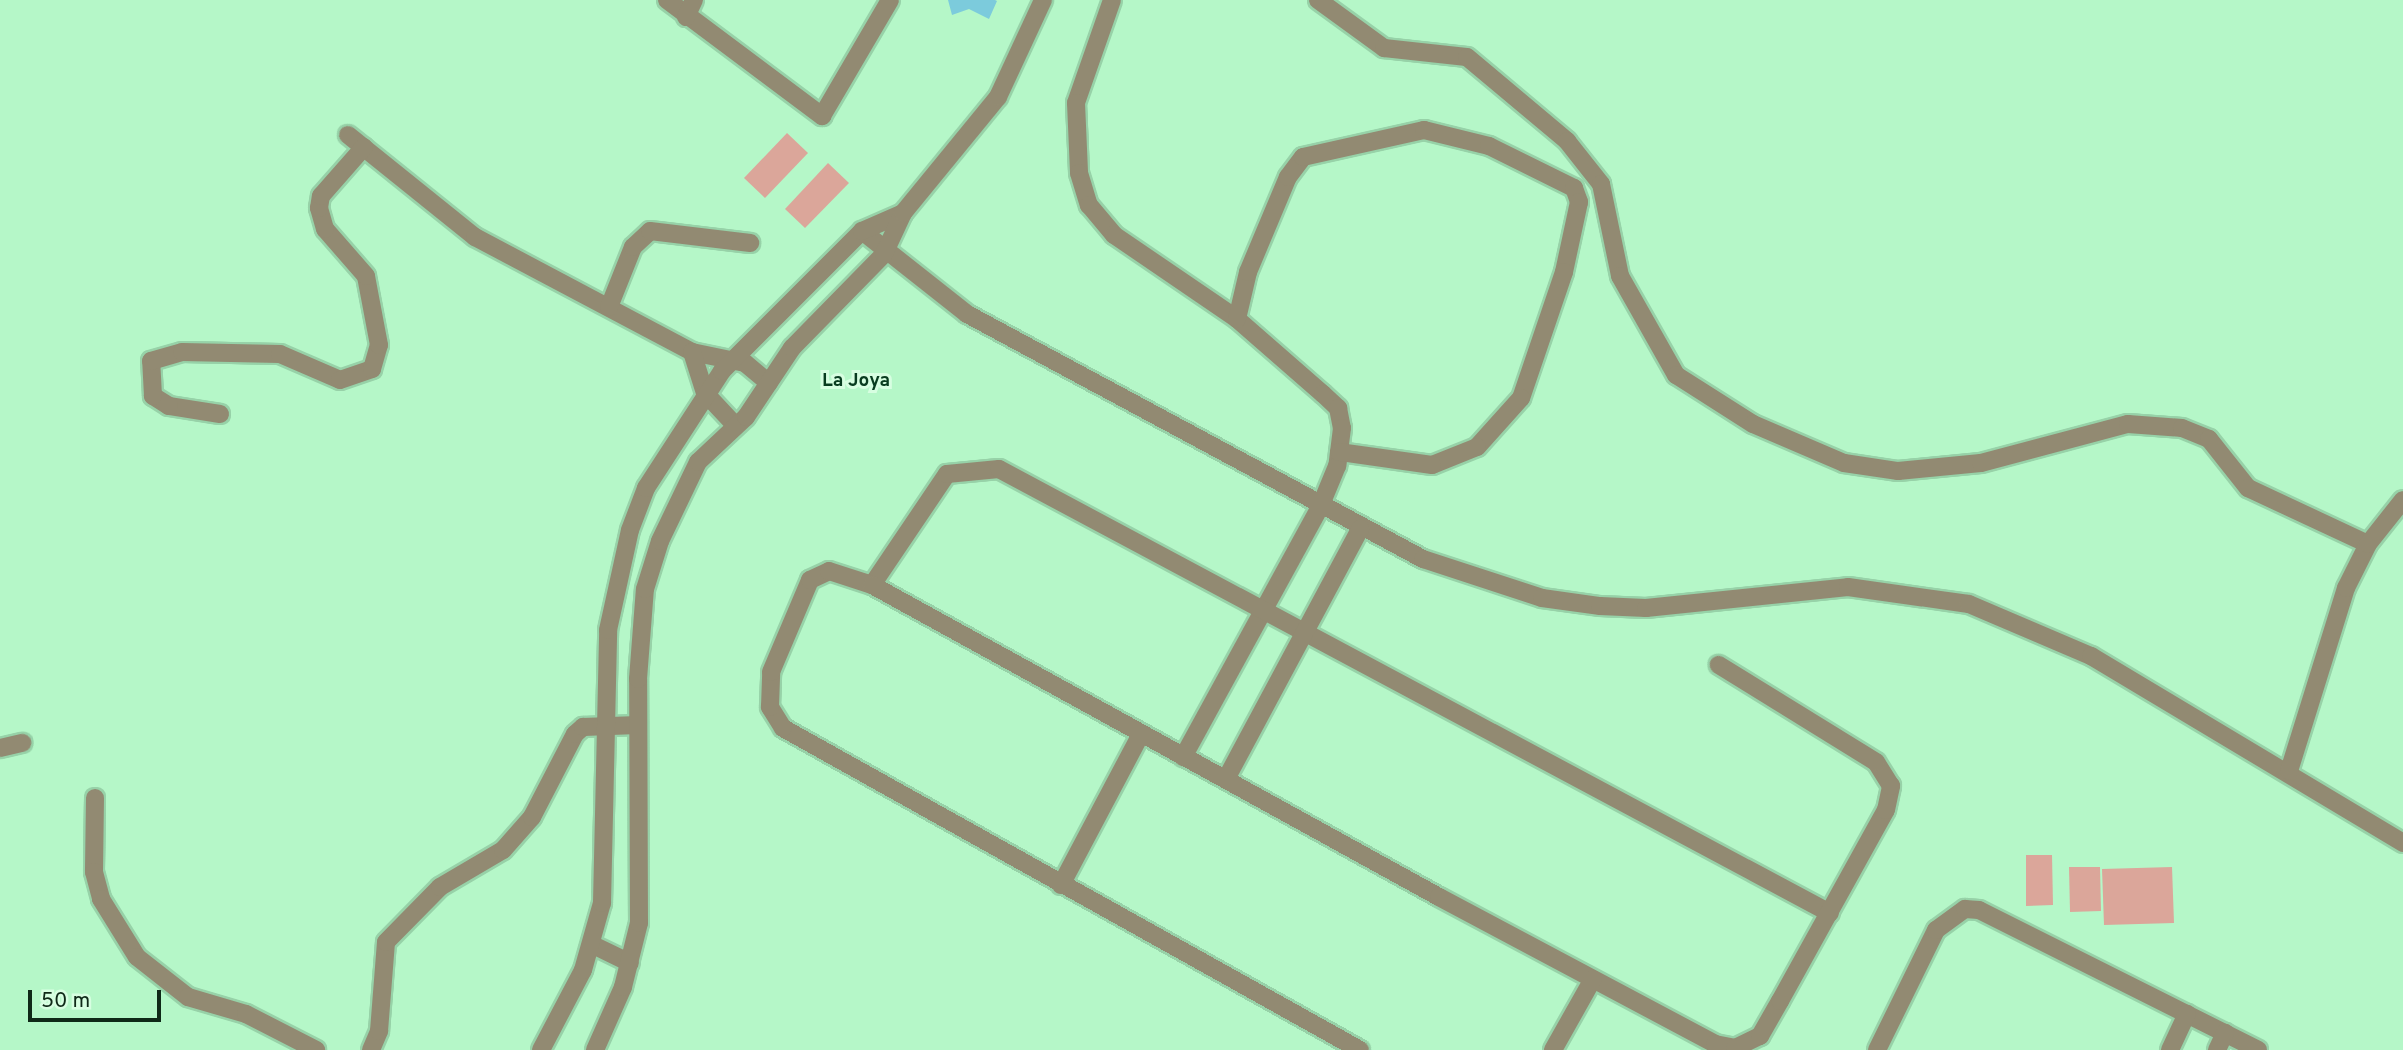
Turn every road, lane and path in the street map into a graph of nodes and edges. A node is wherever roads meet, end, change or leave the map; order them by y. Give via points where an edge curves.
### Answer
1 (667, 0) edge
2 (694, 0) edge
3 (890, 0) edge
4 (1043, 0) edge
5 (1112, 0) edge
6 (1318, 0) edge
7 (686, 16) junction
8 (348, 135) dead end
9 (364, 147) junction
10 (903, 213) junction
11 (862, 231) junction
12 (750, 243) dead end
13 (884, 254) junction
14 (610, 307) junction
15 (1237, 319) junction
16 (691, 352) junction
17 (734, 359) junction
18 (769, 383) junction
19 (705, 393) junction
20 (220, 414) dead end
21 (736, 426) junction
22 (1339, 452) junction
23 (2403, 500) edge
24 (1320, 507) junction
25 (1360, 529) junction
26 (2368, 544) junction
27 (872, 585) junction
28 (1264, 611) junction
29 (1302, 631) junction
30 (1719, 665) dead end
31 (602, 725) junction
32 (638, 725) junction
33 (1141, 734) junction
34 (22, 743) dead end
35 (0, 748) edge
36 (1183, 757) junction
37 (2289, 771) junction
38 (1226, 779) junction
39 (95, 798) dead end
40 (2403, 843) edge
41 (1060, 885) junction
42 (1830, 914) junction
43 (593, 945) junction
44 (629, 963) junction
45 (1593, 979) junction
46 (2187, 1014) junction
47 (2225, 1033) junction
48 (1735, 1049) edge
49 (316, 1050) edge
50 (371, 1050) edge
51 (541, 1050) edge
52 (595, 1050) edge
53 (1360, 1050) edge
54 (1553, 1050) edge
55 (1877, 1050) edge
56 (2170, 1050) edge
57 (2217, 1050) edge
58 (2258, 1050) edge

1 - 7 street
2 - 7 street
3 - 7 street via 822,116
4 - 10 street via 998,97
5 - 15 street via 1076,103 1079,173 1090,205 1114,235
6 - 26 street via 1384,48 1467,57 1567,141 1601,184 1620,276 1676,374 1753,424 1844,463 1899,471 1981,463 2129,424 2182,429 2209,439 2248,488
8 - 9 street
9 - 14 street via 475,237
9 - 20 street via 321,196 319,208 325,229 366,276 379,345 372,369 340,380 280,354 182,352 151,361 153,396 169,406
10 - 11 street
10 - 13 street
11 - 13 street
11 - 17 street
12 - 14 street via 650,231 634,247
13 - 18 street via 792,348
13 - 24 street via 967,314
14 - 16 street
15 - 22 street via 1338,408
15 - 22 street via 1248,272 1288,177 1303,157 1424,130 1489,146 1574,188 1579,202 1564,272 1521,398 1477,447 1432,465
16 - 17 street
16 - 19 street
17 - 18 street
17 - 19 street
18 - 21 street
19 - 21 street
19 - 31 street via 646,488 630,530 608,631
21 - 32 street via 698,462 660,541 645,589
22 - 24 street
23 - 26 street
24 - 25 street
24 - 28 street
25 - 29 street
25 - 37 street via 1485,583 1600,606 1646,608 1848,587 1969,604 2091,656
26 - 37 street via 2346,588
27 - 28 street via 938,483 947,474 981,466 999,469
27 - 33 street
27 - 41 street via 829,570 810,580 771,672 775,718 815,749
28 - 29 street
28 - 36 street
29 - 38 street
29 - 42 street
30 - 42 street via 1887,774 1886,810
31 - 32 street
31 - 43 street via 605,844
31 - 50 street via 575,734 532,817 503,850 440,887 386,942 379,1031
32 - 44 street via 643,887
33 - 36 street
33 - 41 street
34 - 35 street
36 - 38 street
37 - 40 street
38 - 45 street
39 - 49 street via 94,873 101,899 137,957 188,997 246,1014
41 - 53 street
42 - 48 street via 1760,1036
43 - 44 street
43 - 51 street
44 - 52 street
45 - 48 street via 1715,1044
45 - 54 street
46 - 47 street
46 - 55 street via 1979,910 1965,909 1936,930
46 - 56 street
47 - 57 street
47 - 58 street

